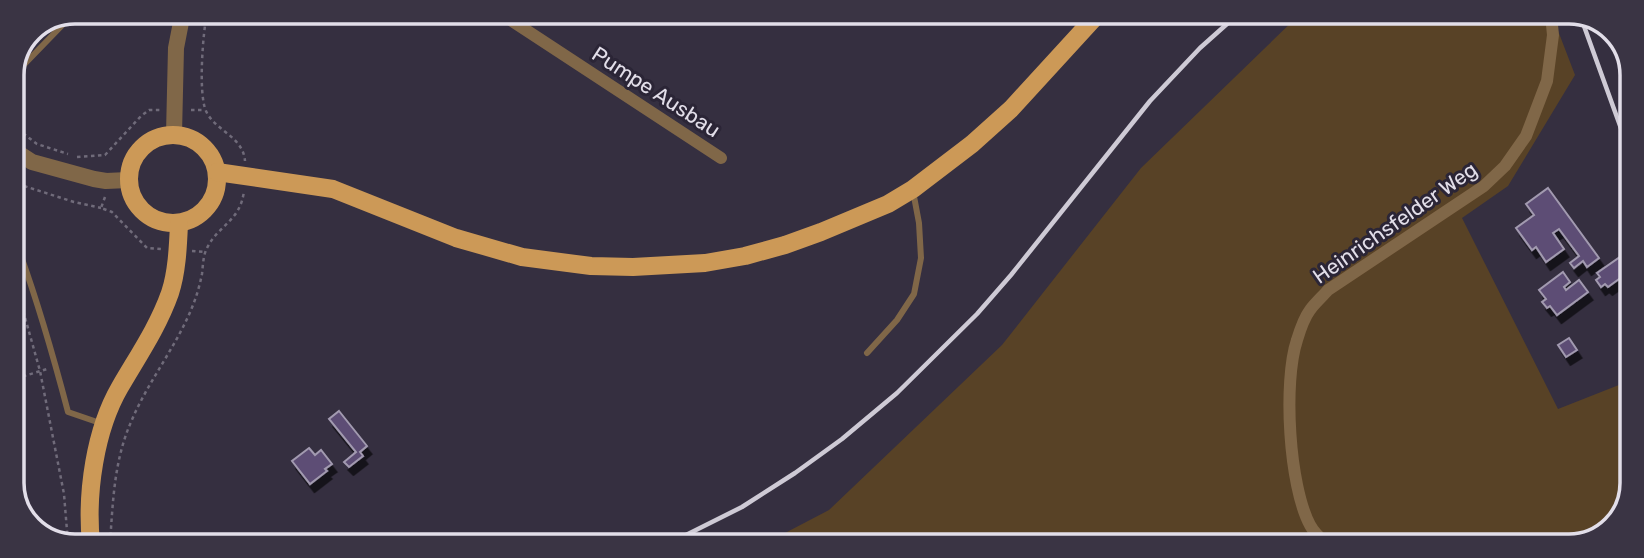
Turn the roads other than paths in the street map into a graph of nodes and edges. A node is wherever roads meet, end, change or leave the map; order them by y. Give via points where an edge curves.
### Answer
1 (180, 25) edge
2 (518, 25) edge
3 (1088, 25) edge
4 (1552, 25) edge
5 (61, 26) edge
6 (26, 62) edge
7 (174, 134) junction
8 (25, 157) edge
9 (721, 158) dead end
10 (217, 172) junction
11 (128, 180) junction
12 (913, 189) junction
13 (179, 224) junction
14 (25, 264) edge
15 (867, 353) dead end
16 (104, 424) junction
17 (90, 534) edge
18 (1318, 534) edge

1 - 7 street
2 - 9 street, Pumpe Ausbau
3 - 12 main road via 1011,109
4 - 18 street, Heinrichsfelder Weg via 1547,81 1526,136 1505,166 1485,186 1328,290 1309,310 1296,341 1290,384 1292,447 1303,505
5 - 6 lane
7 - 10 main road via 204,147
7 - 11 main road via 146,144 135,157
8 - 11 street via 94,179
10 - 12 main road via 333,189 456,238 522,257 591,267 667,266 745,256 821,232
10 - 13 main road via 213,198 205,210
11 - 13 main road via 144,212
12 - 15 lane via 920,258 914,294
13 - 16 main road via 171,290 157,326 118,390
14 - 16 lane via 68,412
16 - 17 main road via 94,461

